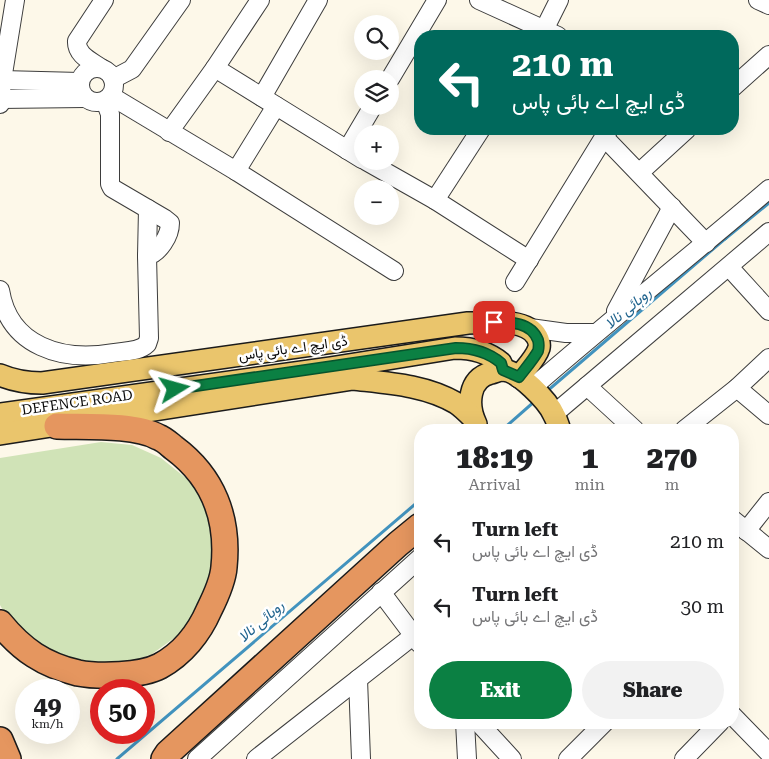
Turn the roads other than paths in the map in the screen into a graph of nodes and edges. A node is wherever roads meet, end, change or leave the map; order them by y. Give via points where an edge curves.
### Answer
1 (15, 0) edge
2 (104, 0) edge
3 (181, 0) edge
4 (260, 0) edge
5 (318, 0) edge
6 (437, 0) edge
7 (479, 0) edge
8 (559, 0) edge
9 (758, 0) edge
10 (769, 5) edge
11 (419, 30) edge
12 (540, 30) edge
13 (549, 30) edge
14 (414, 39) edge
15 (769, 55) edge
16 (215, 68) junction
17 (395, 70) edge
18 (2, 80) junction
19 (739, 82) edge
20 (108, 86) junction
21 (83, 90) junction
22 (0, 99) edge
23 (269, 101) junction
24 (0, 104) edge
25 (368, 115) edge
26 (170, 132) junction
27 (477, 135) edge
28 (606, 135) edge
29 (609, 135) edge
30 (680, 135) edge
31 (347, 150) junction
32 (354, 154) edge
33 (382, 170) edge
34 (236, 172) junction
35 (640, 172) junction
36 (769, 189) edge
37 (434, 200) junction
38 (672, 207) junction
39 (769, 232) edge
40 (706, 243) junction
41 (528, 260) junction
42 (729, 267) junction
43 (394, 271) dead end
44 (515, 282) dead end
45 (0, 290) edge
46 (769, 311) edge
47 (612, 318) junction
48 (530, 328) junction
49 (595, 333) junction
50 (769, 358) edge
51 (0, 375) edge
52 (518, 378) junction
53 (587, 386) junction
54 (737, 388) junction
55 (769, 415) edge
56 (15, 418) edge
57 (557, 422) edge
58 (477, 424) edge
59 (628, 424) edge
60 (692, 424) edge
61 (57, 426) junction
62 (0, 434) edge
63 (769, 502) edge
64 (739, 525) edge
65 (414, 531) edge
66 (746, 531) junction
67 (769, 549) edge
68 (414, 563) edge
69 (381, 592) junction
70 (0, 623) edge
71 (414, 636) edge
72 (414, 642) edge
73 (358, 679) junction
74 (739, 722) edge
75 (465, 729) edge
76 (484, 729) edge
77 (598, 729) edge
78 (713, 729) edge
79 (0, 740) edge
80 (769, 753) edge
81 (8, 759) edge
82 (164, 759) edge
83 (197, 759) edge
84 (256, 759) edge
85 (361, 759) edge
86 (467, 759) edge
87 (512, 759) edge
88 (568, 759) edge
89 (684, 759) edge

1 - 18 street
2 - 20 street via 77,41 76,48
3 - 20 street via 132,69
4 - 16 street
5 - 23 street
6 - 11 street
7 - 12 street
8 - 13 street
9 - 10 street
14 - 17 street
15 - 19 street
16 - 23 street
16 - 26 street
18 - 21 street
18 - 22 street
20 - 21 street via 99,102 92,102
20 - 21 street via 92,69 84,74
20 - 26 street
20 - 45 street via 110,184 148,209 147,344 138,349 104,355 79,356 49,351 12,322
21 - 22 street
22 - 24 street
23 - 31 street
23 - 34 street
25 - 31 street
26 - 34 street
27 - 37 street
28 - 41 street
29 - 35 street
30 - 35 street
31 - 32 street
33 - 37 street
34 - 43 street
35 - 38 street
36 - 40 street
37 - 41 street
38 - 40 street
38 - 47 street
39 - 42 street
40 - 47 street
41 - 44 street
42 - 46 street
42 - 53 street
47 - 49 street
48 - 49 street
48 - 51 main road, ڈی ایچ اے بائی پاس via 504,322 468,323 42,383 27,383
48 - 52 main road via 539,344 538,351
49 - 52 street
50 - 54 street
52 - 56 main road, DEFENCE ROAD via 482,352 456,348
52 - 57 main road, DEFENCE ROAD
52 - 58 main road via 487,374 478,380 472,389 470,403
53 - 57 street
53 - 59 street
54 - 55 street
54 - 60 street
56 - 61 main road, DEFENCE ROAD
56 - 62 main road, DEFENCE ROAD
58 - 61 main road, DEFENCE ROAD via 457,404 437,394 404,385 353,379
61 - 70 highway via 130,428 158,436 184,455 206,478 219,506 225,540 224,569 203,624 184,648 159,667 127,674 93,676 58,668 31,654
63 - 66 street
64 - 66 street
65 - 82 highway via 233,692
66 - 67 street
68 - 69 street
69 - 71 street
69 - 83 street
72 - 73 street
73 - 84 street
73 - 85 street
74 - 80 street
75 - 86 street
76 - 87 street
77 - 88 street
78 - 89 street
79 - 81 highway

